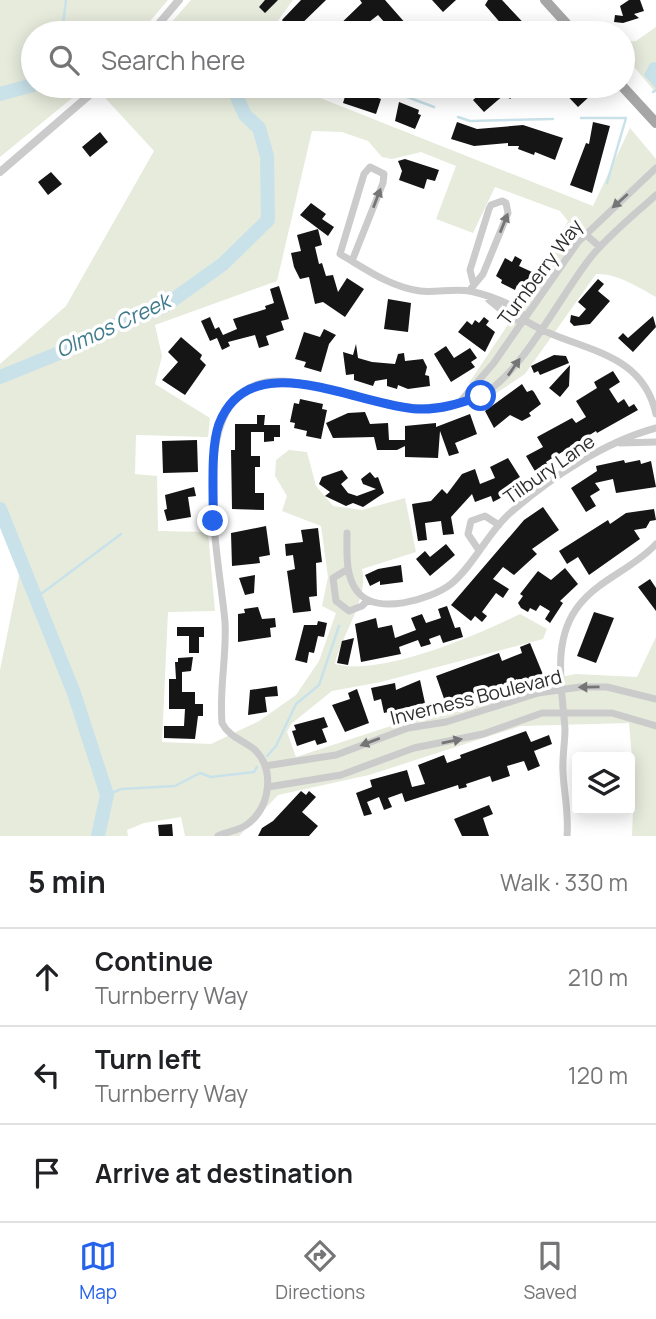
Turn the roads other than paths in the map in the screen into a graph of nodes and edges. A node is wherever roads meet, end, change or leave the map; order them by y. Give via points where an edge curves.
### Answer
1 (179, 0) edge
2 (545, 0) edge
3 (161, 21) edge
4 (564, 21) edge
5 (86, 98) edge
6 (633, 98) edge
7 (656, 123) edge
8 (656, 168) edge
9 (0, 172) edge
10 (656, 195) edge
11 (585, 234) junction
12 (600, 247) junction
13 (352, 261) junction
14 (473, 282) junction
15 (469, 291) junction
16 (523, 319) junction
17 (540, 330) junction
18 (458, 404) junction
19 (656, 414) edge
20 (656, 428) edge
21 (656, 442) edge
22 (619, 443) junction
23 (499, 525) junction
24 (347, 533) dead end
25 (656, 544) edge
26 (478, 549) junction
27 (348, 569) junction
28 (368, 600) junction
29 (561, 690) junction
30 (656, 699) edge
31 (563, 714) junction
32 (656, 726) edge
33 (265, 766) junction
34 (268, 787) junction
35 (218, 836) edge
36 (567, 836) edge

1 - 3 street
2 - 4 main road
5 - 9 street
6 - 7 main road
8 -> 11 street, Turnberry Way
10 - 12 street, Turnberry Way
11 - 12 street
11 - 16 street, Turnberry Way
12 - 17 street, Turnberry Way
13 -> 13 street via 383,183 384,174 370,167 340,254
13 - 15 street via 404,287
14 -> 14 street via 483,274 508,213 502,201 489,209 470,270
14 - 15 street
15 - 16 street via 488,298 514,320
16 - 17 street
16 - 18 street, Turnberry Way via 493,364
18 -> 17 street, Turnberry Way via 481,396 509,376
17 - 19 street via 626,365 645,384
18 - 33 street, Turnberry Way via 418,409 278,381 242,394 219,423 213,521 225,626 222,723 229,734 256,751
20 - 22 street, Tilbury Lane
21 - 22 street, Tilbury Lane
22 - 23 street, Tilbury Lane via 576,466
23 - 26 street, Tilbury Lane
23 - 26 street, Tilbury Lane via 485,516 471,521 468,534
24 - 27 street
25 - 29 street via 598,587 574,613 561,654
26 - 28 street, Tilbury Lane via 452,583 433,596 408,602
27 - 28 street via 357,591
27 - 28 street, Tilbury Lane via 333,578 335,601 349,611
30 -> 29 street, Inverness Boulevard via 607,687
29 - 31 street
29 -> 33 street, Inverness Boulevard via 408,728 336,755
31 - 32 street, Inverness Boulevard via 612,713
34 -> 31 street, Inverness Boulevard via 341,775 414,748 483,734 542,713
31 - 36 street
33 - 34 street
34 - 35 street via 249,823

